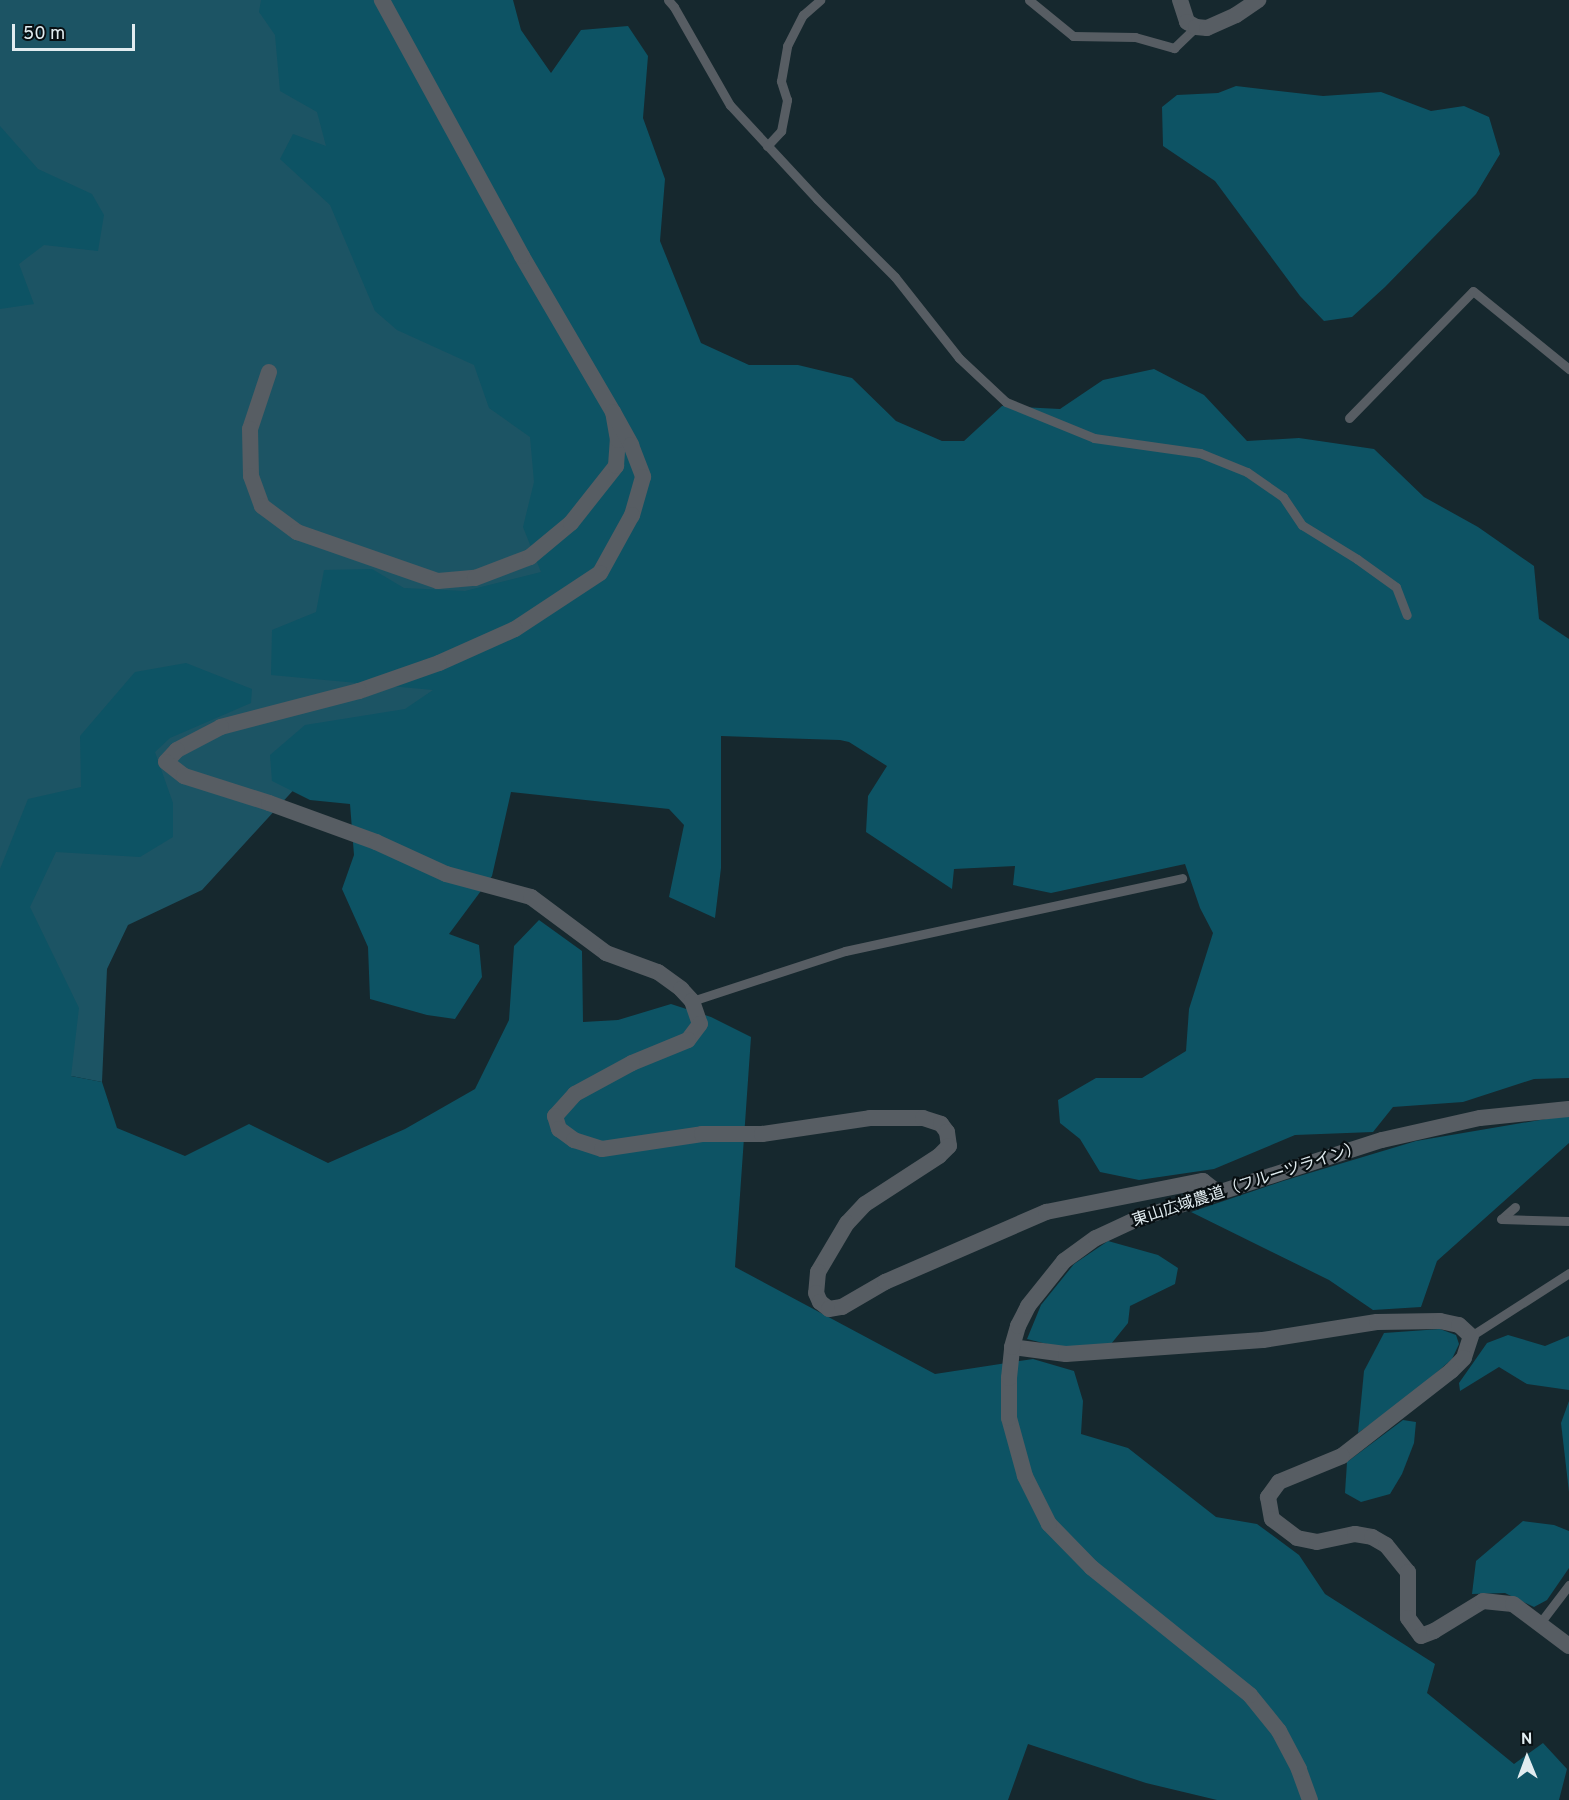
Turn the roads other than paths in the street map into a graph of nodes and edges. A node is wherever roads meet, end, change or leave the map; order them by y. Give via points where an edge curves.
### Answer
1 (382, 0) edge
2 (668, 0) edge
3 (820, 0) edge
4 (1029, 0) edge
5 (1180, 0) edge
6 (1258, 0) edge
7 (1196, 27) junction
8 (767, 146) junction
9 (1569, 369) edge
10 (269, 372) dead end
11 (613, 412) junction
12 (1349, 418) dead end
13 (1407, 615) dead end
14 (1182, 878) dead end
15 (692, 1001) junction
16 (1569, 1109) edge
17 (1217, 1192) junction
18 (1515, 1207) dead end
19 (1569, 1221) edge
20 (1569, 1273) edge
21 (1471, 1336) junction
22 (1012, 1347) junction
23 (1569, 1585) edge
24 (1540, 1623) junction
25 (1569, 1646) edge
26 (1310, 1800) edge

1 - 11 street via 522,256
2 - 8 lane via 730,105
3 - 8 lane via 803,15 787,46 781,81 786,100 782,131
4 - 7 lane via 1073,36 1135,37 1174,48
5 - 7 street via 1187,22
6 - 7 street via 1208,28
8 - 13 lane via 895,277 958,358 1006,402 1094,438 1200,453 1247,472 1283,497 1302,525 1396,587
9 - 12 lane via 1473,291
10 - 11 street via 250,429 251,476 262,506 297,532 438,581 475,578 530,557 571,523 616,466 618,440
11 - 15 street via 643,477 632,515 600,573 515,629 439,663 359,690 221,727 177,750 166,762 184,776 270,802 376,842 446,874 531,897 606,953 658,972
14 - 15 lane via 844,951
15 - 17 street via 700,1024 688,1040 632,1063 575,1094 555,1116 559,1129 574,1140 602,1149 702,1134 762,1134 870,1118 923,1118 941,1124 947,1132 949,1146 939,1156 865,1204 847,1223 818,1272 816,1293 829,1309 843,1307 885,1282 1046,1212 1203,1181
16 - 17 street, 東山広域農道（フルーツライン） via 1480,1118 1393,1137
17 - 22 street, 東山広域農道（フルーツライン） via 1137,1219 1096,1238 1064,1261 1028,1306
18 - 19 lane via 1501,1219
20 - 21 lane
21 - 22 street via 1459,1326 1440,1321 1377,1322 1263,1340 1066,1354
21 - 24 street via 1464,1358 1451,1371 1342,1456 1279,1482 1268,1497 1268,1508 1272,1519 1297,1538 1317,1542 1355,1534 1386,1545 1408,1572 1408,1618 1421,1636 1483,1600 1513,1604
22 - 26 street, 東山広域農道（フルーツライン） via 1009,1418 1025,1476 1049,1524 1092,1568 1250,1695 1279,1731
23 - 24 lane
24 - 25 street

